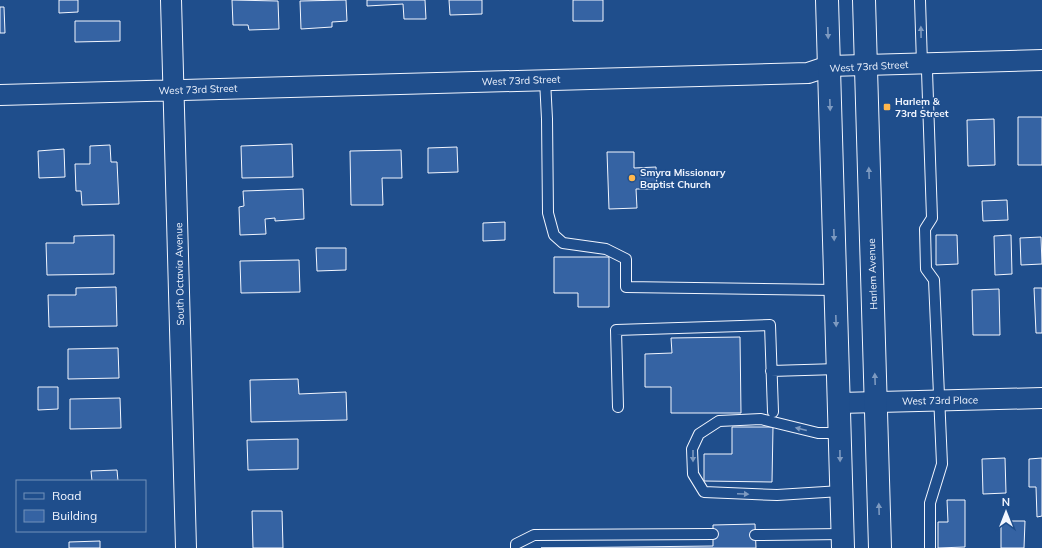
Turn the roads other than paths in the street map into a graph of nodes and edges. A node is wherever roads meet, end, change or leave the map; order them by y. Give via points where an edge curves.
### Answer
1 (171, 0) edge
2 (827, 0) edge
3 (864, 0) edge
4 (920, 0) edge
5 (1042, 60) edge
6 (922, 64) junction
7 (866, 65) junction
8 (829, 66) junction
9 (545, 80) junction
10 (174, 90) junction
11 (0, 95) edge
12 (835, 290) junction
13 (838, 370) junction
14 (771, 371) junction
15 (1042, 398) edge
16 (939, 401) junction
17 (876, 402) junction
18 (839, 403) junction
19 (618, 407) dead end
20 (773, 412) dead end
21 (839, 433) junction
22 (841, 491) junction
23 (713, 534) dead end
24 (755, 535) dead end
25 (843, 541) edge
26 (186, 548) edge
27 (516, 548) edge
28 (880, 548) edge
29 (930, 548) edge

1 - 10 street, South Octavia Avenue
2 -> 8 main road
3 - 7 main road, Harlem Avenue
6 -> 4 lane
5 - 6 street, West 73rd Street
6 - 7 street, West 73rd Street
6 - 16 lane via 927,71 932,218 925,230 926,270 934,280
7 - 8 street, West 73rd Street
17 -> 7 main road, Harlem Avenue
8 - 9 street, West 73rd Street via 808,73
8 -> 12 main road
9 - 10 street, West 73rd Street
9 - 12 lane via 548,213 554,235 563,243 606,249 626,259 626,287
10 - 11 street, West 73rd Street
10 - 26 street, South Octavia Avenue
12 -> 13 main road
13 - 14 lane
13 - 18 main road
14 - 19 lane via 770,325 616,330
14 - 20 lane
15 - 16 street, West 73rd Place
16 - 17 street, West 73rd Place
16 - 29 lane via 942,464 930,503
17 - 18 street, West 73rd Place
28 -> 17 main road, Harlem Avenue
18 - 21 main road
21 -> 22 main road
21 -> 22 lane via 818,433 761,419 719,421 699,434 692,449 693,474 704,492 777,495
22 - 25 main road
23 - 27 lane via 534,535 516,544
24 - 25 lane

